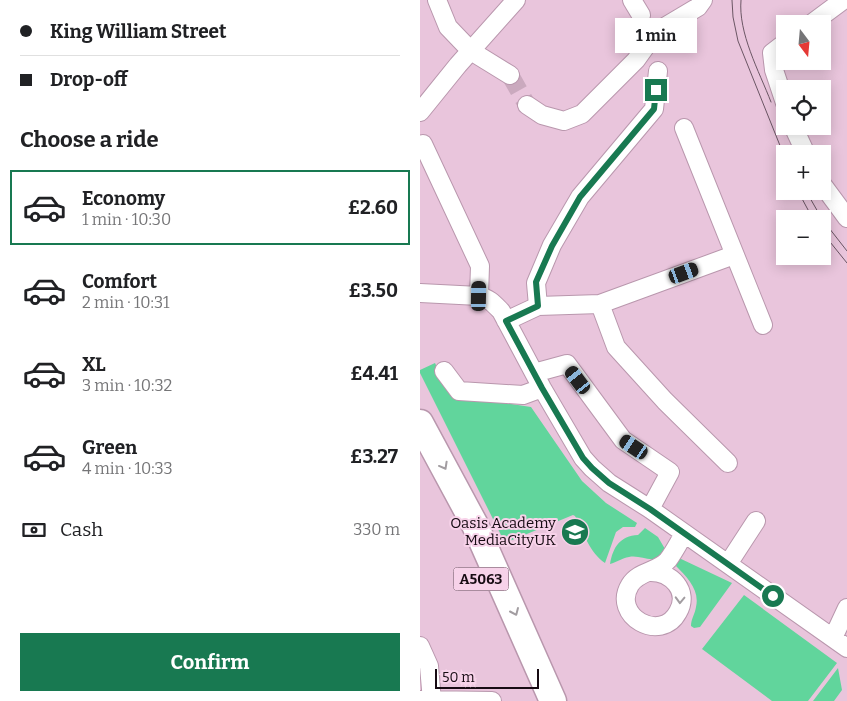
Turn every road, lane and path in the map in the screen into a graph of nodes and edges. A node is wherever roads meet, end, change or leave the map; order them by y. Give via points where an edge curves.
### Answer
1 (431, 0) edge
2 (516, 0) edge
3 (703, 0) edge
4 (842, 1) edge
5 (823, 15) edge
6 (776, 50) edge
7 (471, 51) junction
8 (658, 71) dead end
9 (510, 75) tunnel mouth
10 (777, 80) edge
11 (527, 105) tunnel mouth
12 (420, 112) edge
13 (684, 128) dead end
14 (422, 144) dead end
15 (831, 196) edge
16 (847, 218) edge
17 (734, 255) junction
18 (420, 293) edge
19 (473, 296) junction
20 (600, 304) junction
21 (538, 306) junction
22 (506, 321) junction
23 (763, 325) dead end
24 (444, 371) dead end
25 (538, 380) junction
26 (420, 423) edge
27 (420, 461) edge
28 (728, 463) dead end
29 (650, 509) junction
30 (756, 522) dead end
31 (684, 534) junction
32 (728, 564) junction
33 (669, 568) junction
34 (847, 608) edge
35 (840, 643) edge
36 (420, 646) edge
37 (420, 701) edge
38 (432, 701) edge
39 (460, 701) edge
40 (486, 701) edge
41 (492, 701) edge
42 (534, 701) edge
43 (553, 701) edge

1 - 7 street via 448,27
2 - 7 street
3 - 11 street via 698,7 656,32 636,60 582,114 564,121 542,115
4 - 5 street
6 - 10 street via 772,53
7 - 9 street
7 - 12 street
8 - 21 street via 654,109 580,197 552,246 536,282
13 - 17 street
14 - 19 street via 480,266
15 - 16 street
17 - 20 street
17 - 23 street
18 - 19 street
19 - 22 street via 493,303
20 - 21 street
20 - 28 street via 616,347
21 - 22 street
22 - 25 street
24 - 25 street via 459,391 523,395
25 - 29 street via 587,463 609,483
25 - 29 street via 567,364 623,440 670,472
26 -> 43 highway, A5063 via 475,525
27 - 42 highway, A5063 via 472,560
29 - 31 street
30 - 32 street
31 - 32 street
31 - 33 street
32 - 35 street
33 -> 33 street via 681,594 679,610 668,623 652,627 644,625 632,616 626,601 630,585 642,574
34 - 35 street
36 - 38 street via 432,676
37 - 38 street
38 - 39 street
39 - 40 street
40 - 41 street

